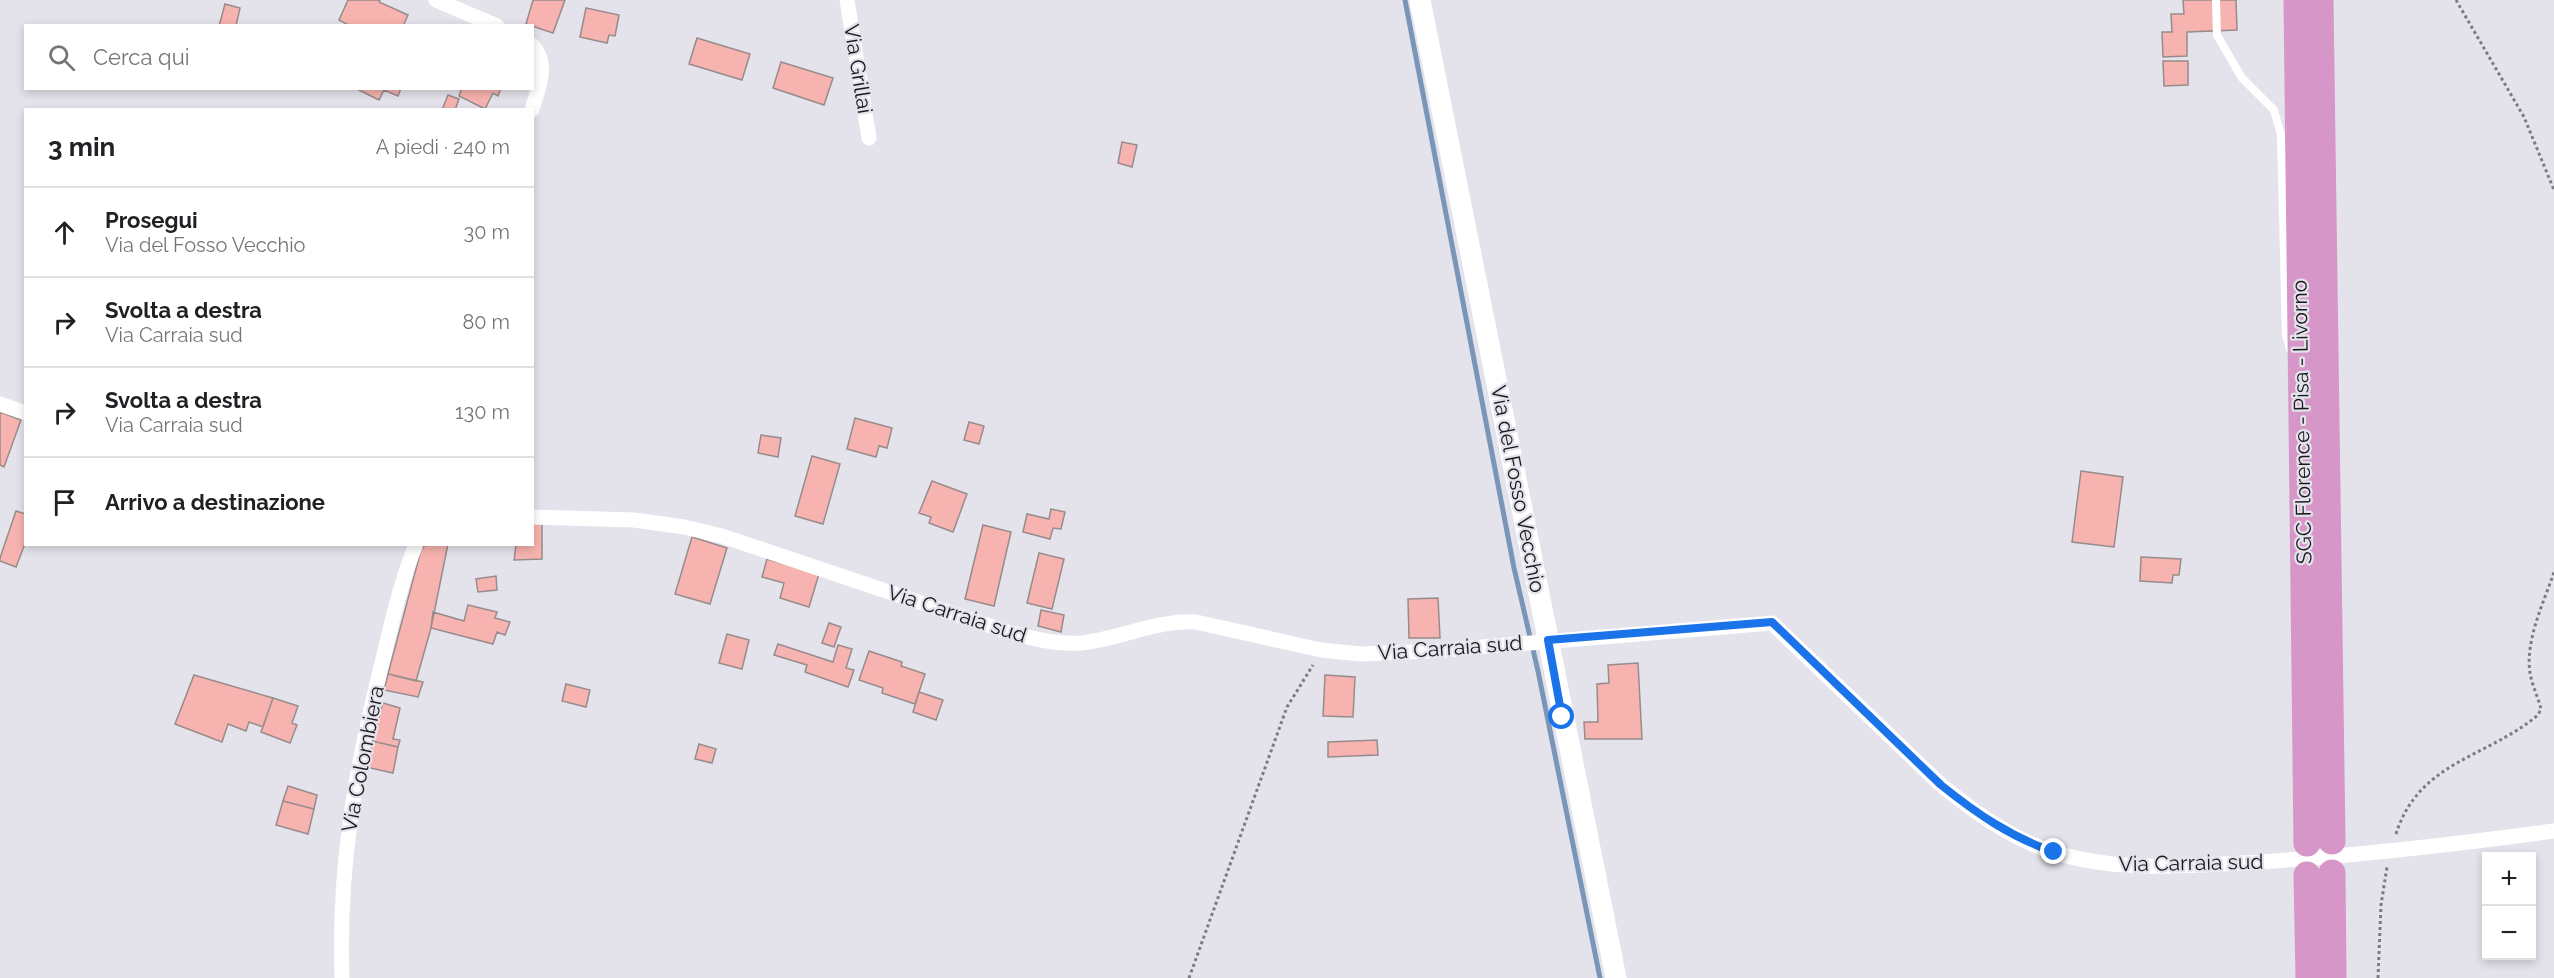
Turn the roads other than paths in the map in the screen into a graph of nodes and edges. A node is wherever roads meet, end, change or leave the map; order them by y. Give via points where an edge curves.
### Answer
1 (436, 0) edge
2 (847, 0) edge
3 (1420, 0) edge
4 (2216, 0) edge
5 (2297, 0) edge
6 (2320, 0) edge
7 (492, 24) edge
8 (534, 48) edge
9 (532, 108) edge
10 (869, 138) dead end
11 (2302, 386) junction
12 (0, 404) edge
13 (24, 412) edge
14 (534, 517) edge
15 (415, 546) edge
16 (1544, 640) junction
17 (2554, 831) edge
18 (342, 978) edge
19 (1616, 978) edge
20 (2309, 978) edge
21 (2333, 978) edge

1 - 7 street
2 - 10 street, Via Grillai
3 - 16 street, Via del Fosso Vecchio
4 - 11 lane via 2217,35 2242,78 2274,110 2281,135 2286,335
5 - 11 highway, SGC Florence - Pisa - Livorno
6 - 11 highway, SGC Florence - Pisa - Livorno via 2319,842
8 - 9 street via 542,68
12 - 13 street
14 - 16 street, Via Carraia sud via 634,520 722,536 1008,632 1055,643 1083,643 1184,622 1322,650 1362,654
15 - 18 street, Via Colombiera via 395,608 354,788 342,882
16 - 17 street, Via Carraia sud via 1772,622 1941,785 1985,819 2014,837 2099,864 2151,867 2366,855
16 - 19 street, Via del Fosso Vecchio
20 - 21 highway via 2320,874

